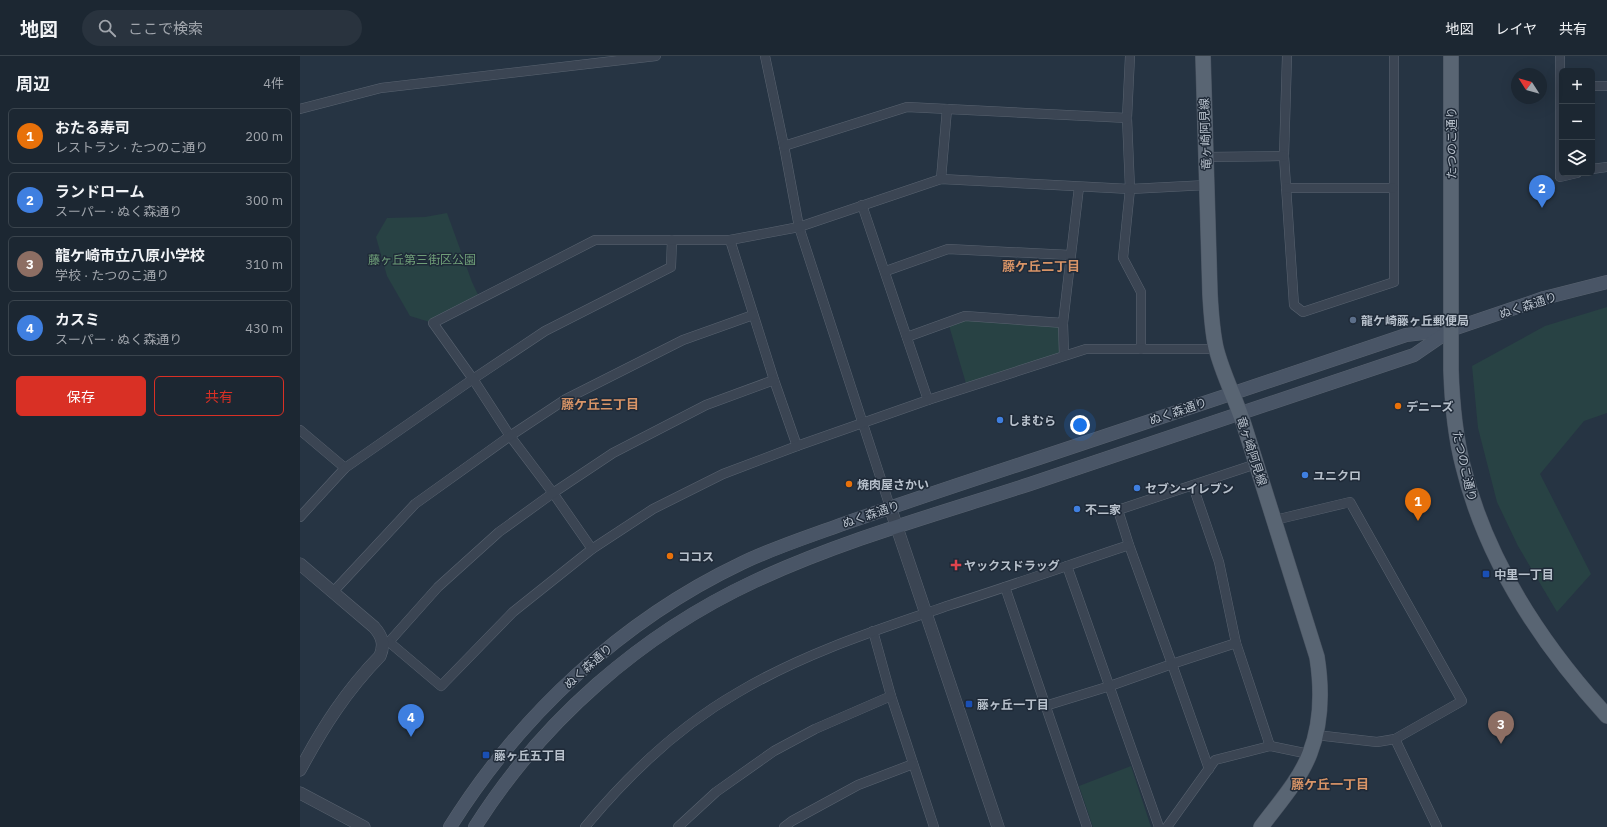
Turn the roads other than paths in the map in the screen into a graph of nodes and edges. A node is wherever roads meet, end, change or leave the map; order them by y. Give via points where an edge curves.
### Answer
1 (656, 56) edge
2 (765, 56) edge
3 (1130, 56) edge
4 (1203, 56) edge
5 (1287, 56) edge
6 (1394, 56) edge
7 (1451, 56) edge
8 (1560, 56) edge
9 (1560, 68) edge
10 (1595, 86) edge
11 (1607, 86) edge
12 (1561, 104) edge
13 (300, 108) edge
14 (947, 109) junction
15 (1127, 118) junction
16 (1560, 140) edge
17 (784, 146) junction
18 (1284, 156) junction
19 (1206, 157) junction
20 (1607, 166) edge
21 (1595, 168) edge
22 (941, 179) junction
23 (1207, 185) junction
24 (1078, 187) junction
25 (1286, 188) junction
26 (1393, 188) junction
27 (1130, 189) junction
28 (862, 206) junction
29 (799, 227) junction
30 (672, 240) junction
31 (730, 240) junction
32 (1070, 255) junction
33 (886, 271) junction
34 (1607, 282) edge
35 (753, 315) junction
36 (1063, 323) junction
37 (1450, 330) junction
38 (907, 337) junction
39 (1216, 348) junction
40 (1141, 349) junction
41 (1064, 355) junction
42 (473, 378) junction
43 (774, 380) junction
44 (1232, 393) junction
45 (928, 400) junction
46 (1240, 413) junction
47 (863, 424) junction
48 (300, 430) edge
49 (510, 436) junction
50 (797, 446) junction
51 (1256, 464) junction
52 (345, 468) junction
53 (1193, 486) junction
54 (554, 493) junction
55 (890, 507) junction
56 (300, 517) edge
57 (1275, 520) junction
58 (897, 527) junction
59 (1128, 545) junction
60 (592, 549) junction
61 (300, 564) edge
62 (1066, 566) junction
63 (1005, 587) junction
64 (333, 592) junction
65 (926, 613) junction
66 (872, 631) junction
67 (386, 642) junction
68 (1236, 642) junction
69 (1172, 664) junction
70 (1110, 686) junction
71 (891, 696) junction
72 (1046, 706) junction
73 (1607, 716) edge
74 (1316, 735) junction
75 (1395, 739) junction
76 (1270, 746) junction
77 (1309, 754) junction
78 (913, 764) junction
79 (1209, 769) junction
80 (300, 770) edge
81 (300, 793) edge
82 (364, 827) edge
83 (450, 827) edge
84 (475, 827) edge
85 (585, 827) edge
86 (678, 827) edge
87 (784, 827) edge
88 (934, 827) edge
89 (998, 827) edge
90 (1087, 827) edge
91 (1159, 827) edge
92 (1167, 827) edge
93 (1261, 827) edge
94 (1437, 827) edge

1 - 13 street via 381,88
2 - 17 street
3 - 15 street
4 - 19 main road, 竜ヶ崎阿見線
5 - 18 street
6 - 26 street
7 - 37 main road, たつのこ通り
8 - 9 street
10 - 11 street
12 - 16 street
14 - 15 street
14 - 17 street via 907,107
14 - 22 street
15 - 27 street
17 - 29 street
18 - 19 street
18 - 25 street
19 - 23 main road, 竜ヶ崎阿見線
20 - 21 street
22 - 24 street
22 - 28 street
23 - 27 street
23 - 39 main road, 竜ヶ崎阿見線 via 1210,294
24 - 27 street
24 - 32 street
25 - 26 street
25 - 26 street via 1294,305 1303,312 1394,282
27 - 40 street via 1123,258 1141,292
28 - 29 street
28 - 33 street
29 - 31 street
29 - 47 street
30 - 31 street
30 - 42 street via 671,267 545,331
30 - 42 street via 595,240 433,323
31 - 35 street
32 - 33 street via 948,249
32 - 36 street
33 - 38 street
34 - 37 main road, ぬく森通り via 1544,298
35 - 43 street
35 - 49 street via 683,340 566,399
36 - 38 street via 965,316
36 - 41 street
37 - 44 main road, ぬく森通り via 1406,335
37 - 46 main road, ぬく森通り via 1414,355
37 - 73 main road, たつのこ通り via 1452,398 1459,447 1472,500 1480,520 1491,547 1529,615 1572,675
38 - 45 street
39 - 40 street
39 - 44 main road, 竜ヶ崎阿見線
40 - 41 street via 1086,349
41 - 45 street
42 - 49 street
42 - 52 street
43 - 50 street
43 - 54 street via 692,412 613,453
44 - 46 main road, 竜ヶ崎阿見線
44 - 55 main road, ぬく森通り
45 - 47 street
46 - 51 main road, 竜ヶ崎阿見線
46 - 58 main road, ぬく森通り
47 - 50 street
47 - 55 street
48 - 52 street
49 - 54 street
49 - 64 street via 415,504
50 - 60 street via 724,474 653,508
51 - 53 street
51 - 57 main road, 竜ヶ崎阿見線
52 - 56 street
53 - 59 street via 1118,510
53 - 68 street via 1219,562
54 - 60 street
54 - 67 street via 499,532 438,587
55 - 58 street
55 - 83 main road, ぬく森通り via 743,563 698,586 644,621 610,646 539,712 494,763
57 - 74 main road, 竜ヶ崎阿見線 via 1317,657 1320,694
57 - 75 street via 1350,502 1462,701
58 - 65 street
58 - 84 main road, ぬく森通り via 818,554 754,581 663,633 624,660 554,726 511,775
59 - 62 street
59 - 69 street
60 - 67 street via 513,612 441,686
61 - 64 street
62 - 63 street
62 - 70 street
63 - 65 street
63 - 72 street
64 - 67 street via 374,627
65 - 66 street
65 - 89 street
66 - 71 street
66 - 85 street via 806,657 736,693 684,729 638,769
67 - 80 street via 380,656 348,691 318,735
68 - 69 street
68 - 76 street
69 - 70 street
69 - 79 street
70 - 72 street
70 - 91 street
71 - 78 street
71 - 86 street via 815,728 774,751 716,792
72 - 90 street
74 - 75 street via 1377,742
74 - 77 main road, 竜ヶ崎阿見線
75 - 94 street
76 - 77 street
76 - 79 street via 1215,760
77 - 93 main road, 竜ヶ崎阿見線 via 1292,785
78 - 87 street via 858,785
78 - 88 street
79 - 92 street
81 - 82 street

